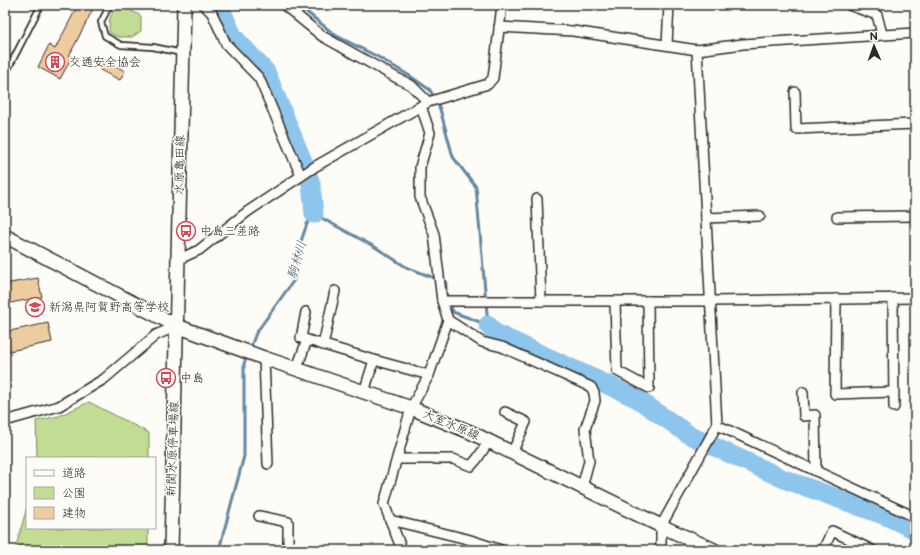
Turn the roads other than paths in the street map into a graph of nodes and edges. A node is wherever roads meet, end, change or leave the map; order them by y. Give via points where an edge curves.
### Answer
1 (41, 5) edge
2 (110, 5) edge
3 (184, 5) edge
4 (204, 5) edge
5 (284, 5) edge
6 (502, 5) edge
7 (669, 5) edge
8 (849, 5) edge
9 (499, 27) junction
10 (915, 33) edge
11 (882, 34) junction
12 (667, 45) junction
13 (697, 50) junction
14 (182, 53) junction
15 (5, 75) edge
16 (795, 92) dead end
17 (425, 104) junction
18 (915, 124) edge
19 (301, 176) junction
20 (537, 199) dead end
21 (760, 216) dead end
22 (915, 216) edge
23 (837, 217) dead end
24 (706, 218) junction
25 (5, 236) edge
26 (177, 260) junction
27 (335, 291) dead end
28 (894, 298) junction
29 (915, 298) edge
30 (836, 299) junction
31 (442, 301) junction
32 (541, 301) junction
33 (615, 301) junction
34 (648, 301) junction
35 (711, 301) junction
36 (306, 312) dead end
37 (448, 320) junction
38 (177, 326) junction
39 (307, 340) junction
40 (323, 345) junction
41 (264, 358) junction
42 (374, 360) junction
43 (297, 368) junction
44 (429, 375) junction
45 (364, 392) junction
46 (803, 392) dead end
47 (893, 392) junction
48 (894, 407) dead end
49 (411, 408) junction
50 (505, 412) dead end
51 (5, 420) edge
52 (717, 426) junction
53 (489, 441) junction
54 (512, 453) junction
55 (396, 459) junction
56 (268, 464) dead end
57 (816, 471) junction
58 (582, 487) junction
59 (258, 516) dead end
60 (915, 518) edge
61 (390, 520) junction
62 (661, 526) junction
63 (496, 549) edge
64 (171, 550) edge
65 (288, 550) edge
66 (402, 550) edge
67 (661, 550) edge
68 (714, 550) edge
69 (823, 550) edge
70 (872, 550) edge

1 - 15 lane
2 - 14 lane via 101,22 105,36 121,45 153,47
3 - 14 main road, 水原亀田線
4 - 19 street via 212,12 226,44 259,78
5 - 17 street via 322,36 411,85
6 - 9 street
7 - 12 street
8 - 11 street via 876,15
9 - 12 street via 574,31
9 - 17 street via 493,78 488,84
10 - 11 street
11 - 13 street via 743,44
12 - 13 street
13 - 24 street
14 - 26 main road, 水原亀田線
16 - 18 street via 796,129
17 - 19 street
17 - 31 street via 430,133 420,167 420,197 434,234
19 - 26 street via 246,212 199,250
20 - 32 street
21 - 24 street
22 - 23 street
24 - 35 street
25 - 38 main road
26 - 38 main road, 水原亀田線
27 - 40 street
28 - 29 street
28 - 30 street
28 - 47 street
30 - 35 street
30 - 47 street via 836,394
31 - 32 street
31 - 37 street
32 - 33 street
33 - 34 street
33 - 34 street via 618,371 649,388
34 - 35 street
35 - 52 street
36 - 39 street via 301,338
37 - 44 street
37 - 58 street via 482,342 502,347 592,387 595,401 585,429 589,461
38 - 41 main road, 大室水原線
38 - 51 street via 156,335 104,379 58,406
38 - 64 main road, 新関水原停車場線
39 - 40 street
39 - 43 street
40 - 42 street
41 - 43 main road, 大室水原線
41 - 56 street
42 - 44 street
42 - 45 street
43 - 45 main road, 大室水原線
44 - 49 street
45 - 49 main road, 大室水原線
46 - 57 street via 804,416 815,415
47 - 48 street
49 - 53 main road, 大室水原線
49 - 55 street
50 - 54 street via 526,422
52 - 57 street
52 - 62 street
53 - 54 main road, 大室水原線
53 - 55 street via 471,466 453,459
54 - 58 main road, 大室水原線
55 - 61 street via 384,504
57 - 60 street
58 - 62 main road, 大室水原線
59 - 65 street via 288,522
61 - 63 street
61 - 66 street
62 - 67 street
62 - 68 main road, 大室水原線
69 - 70 street via 832,531

